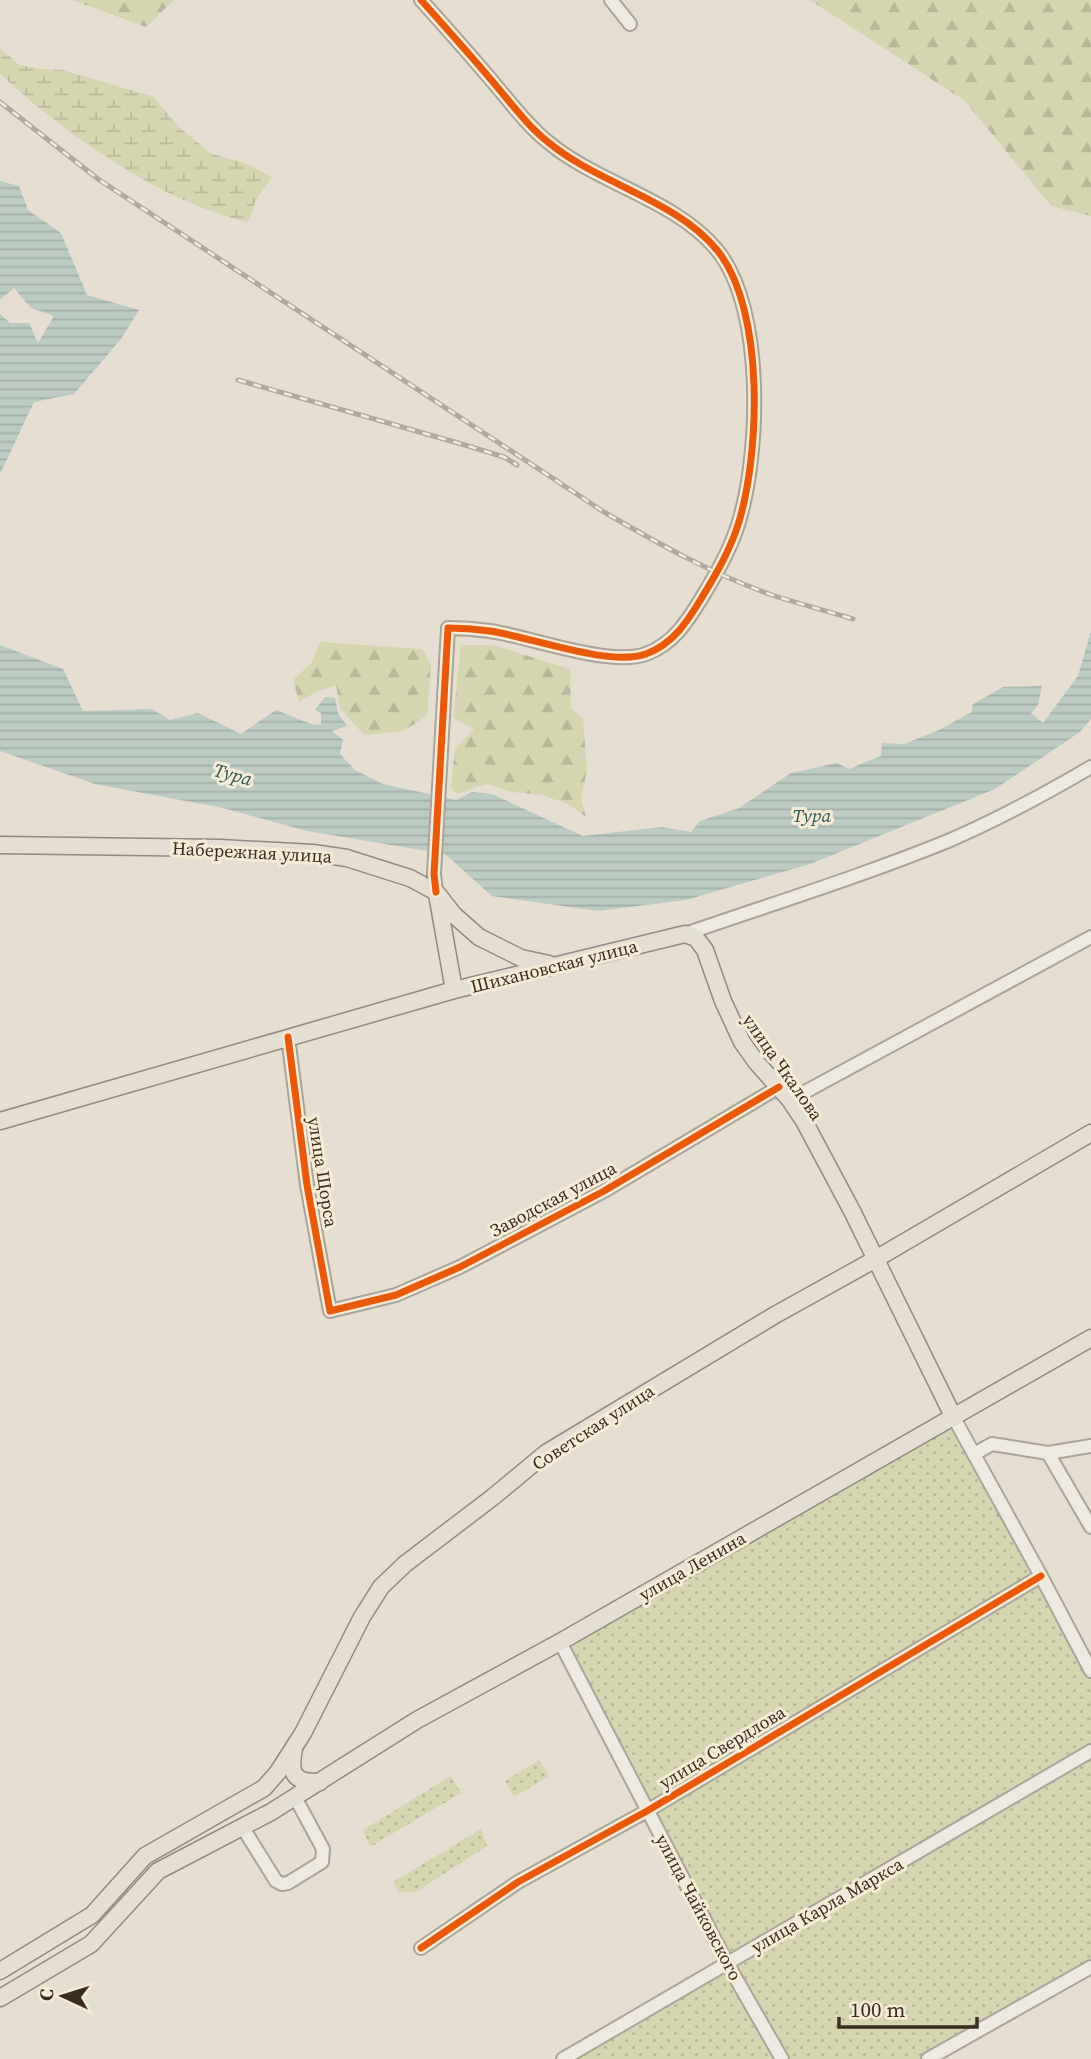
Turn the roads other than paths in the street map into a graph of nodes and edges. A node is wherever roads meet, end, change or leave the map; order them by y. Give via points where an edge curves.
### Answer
1 (421, 0) edge
2 (611, 0) edge
3 (630, 24) dead end
4 (1091, 767) edge
5 (0, 845) edge
6 (436, 892) junction
7 (684, 934) junction
8 (1091, 937) edge
9 (555, 965) junction
10 (454, 990) junction
11 (288, 1037) junction
12 (779, 1087) junction
13 (790, 1100) junction
14 (0, 1121) edge
15 (1091, 1133) edge
16 (874, 1260) junction
17 (330, 1311) joint
18 (1091, 1338) edge
19 (954, 1418) junction
20 (1091, 1446) edge
21 (1048, 1453) junction
22 (974, 1454) junction
23 (1091, 1527) edge
24 (1041, 1576) junction
25 (560, 1642) junction
26 (1091, 1671) edge
27 (295, 1747) junction
28 (1091, 1751) edge
29 (278, 1772) junction
30 (320, 1782) junction
31 (295, 1797) junction
32 (232, 1808) junction
33 (647, 1811) junction
34 (243, 1828) junction
35 (144, 1857) junction
36 (157, 1872) junction
37 (97, 1909) junction
38 (109, 1924) junction
39 (75, 1925) junction
40 (88, 1946) junction
41 (421, 1948) dead end
42 (727, 1962) junction
43 (1091, 1967) edge
44 (0, 1971) edge
45 (0, 1998) edge
46 (563, 2059) edge
47 (782, 2059) edge
48 (928, 2059) edge

1 - 6 street via 549,143 683,221 718,252 740,296 749,335 754,410 737,528 718,573 683,628 665,644 637,657 605,655 491,631 448,628
2 - 3 street
4 - 7 street, Шихановская улица via 948,841
5 - 6 main road, Набережная улица via 313,853 380,867
6 - 9 main road, Набережная улица via 479,937 520,958
6 - 10 main road
7 - 9 main road, Шихановская улица
7 - 12 main road, улица Чкалова via 696,938 705,950 742,1042
8 - 13 street
9 - 10 main road, Шихановская улица
10 - 11 main road, Шихановская улица
11 - 14 main road, Шихановская улица
11 - 17 street, улица Щорса via 307,1185
12 - 13 main road, улица Чкалова
12 - 17 street, Заводская улица via 604,1191 460,1267 396,1295
13 - 16 main road, улица Чкалова
15 - 16 main road, Советская улица
16 - 19 main road, улица Чкалова
16 - 27 main road, Советская улица via 546,1452 405,1564 381,1587 362,1617
18 - 19 main road, улица Ленина
19 - 22 street, улица Чкалова
19 - 25 main road, улица Ленина
20 - 21 street
21 - 22 street via 992,1444
21 - 23 street
22 - 24 street, улица Чкалова
24 - 26 street, улица Чкалова
24 - 33 street, улица Свердлова
25 - 30 main road, улица Ленина via 417,1720
25 - 33 street, улица Чайковского
27 - 29 main road, Советская улица
27 - 30 main road via 292,1770 298,1779
28 - 42 street, улица Карла Маркса
29 - 31 main road
29 - 32 main road, Советская улица via 264,1788
30 - 31 main road, улица Ленина
31 - 34 main road, улица Ленина
31 - 34 street via 324,1856 322,1862 288,1883 276,1881
32 - 34 main road
32 - 35 main road, Советская улица
33 - 41 street, улица Свердлова via 518,1882
33 - 42 street, улица Чайковского
34 - 36 main road, улица Ленина
35 - 36 main road via 153,1862
35 - 37 main road, Советская улица
36 - 38 main road, улица Ленина
37 - 38 main road
37 - 39 main road, Советская улица
38 - 40 main road, улица Ленина
39 - 40 main road via 87,1935
39 - 44 main road, Советская улица
40 - 45 main road, улица Ленина
42 - 46 street, улица Карла Маркса
42 - 47 street, улица Чайковского
43 - 48 street

